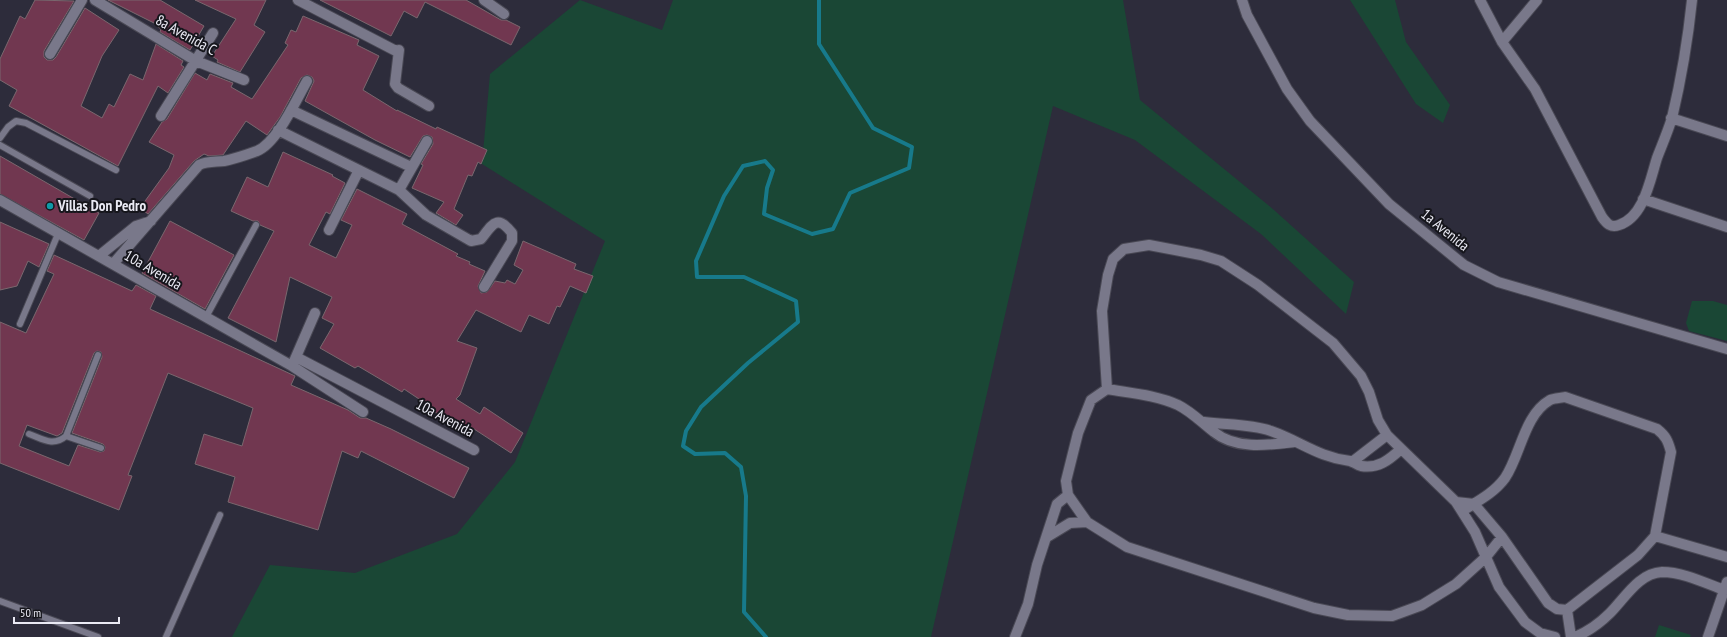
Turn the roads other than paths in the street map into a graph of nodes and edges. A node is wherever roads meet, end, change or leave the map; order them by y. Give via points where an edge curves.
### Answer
1 (82, 0) edge
2 (95, 0) edge
3 (298, 0) edge
4 (484, 0) edge
5 (1242, 0) edge
6 (1480, 0) edge
7 (1536, 0) edge
8 (1692, 0) edge
9 (504, 14) dead end
10 (213, 33) dead end
11 (1502, 42) junction
12 (50, 54) dead end
13 (196, 61) junction
14 (244, 80) dead end
15 (307, 81) dead end
16 (428, 106) dead end
17 (291, 110) junction
18 (161, 116) dead end
19 (1671, 118) junction
20 (278, 130) junction
21 (1727, 136) edge
22 (0, 138) edge
23 (427, 141) dead end
24 (0, 145) edge
25 (411, 168) junction
26 (116, 170) dead end
27 (359, 170) junction
28 (399, 190) junction
29 (90, 196) dead end
30 (1643, 199) junction
31 (0, 200) edge
32 (151, 221) junction
33 (256, 225) dead end
34 (1727, 227) edge
35 (329, 230) dead end
36 (58, 234) junction
37 (98, 256) junction
38 (113, 264) junction
39 (484, 287) dead end
40 (315, 313) dead end
41 (206, 317) junction
42 (20, 324) dead end
43 (1727, 349) edge
44 (98, 356) dead end
45 (294, 361) junction
46 (1107, 389) junction
47 (363, 412) dead end
48 (1204, 422) junction
49 (28, 434) dead end
50 (1387, 435) junction
51 (66, 436) junction
52 (1294, 442) junction
53 (101, 448) dead end
54 (1401, 449) junction
55 (474, 450) dead end
56 (1352, 462) junction
57 (1068, 495) junction
58 (1456, 502) junction
59 (1474, 504) junction
60 (1462, 511) junction
61 (220, 515) dead end
62 (1087, 522) junction
63 (1655, 536) junction
64 (1047, 537) junction
65 (1502, 537) junction
66 (1486, 557) junction
67 (1727, 557) edge
68 (1726, 586) edge
69 (0, 601) edge
70 (1567, 610) junction
71 (98, 637) edge
72 (166, 637) edge
73 (1016, 637) edge
74 (1555, 637) edge
75 (1570, 637) edge
76 (1575, 637) edge
77 (1708, 637) edge

1 - 12 street
2 - 13 street, 8a Avenida C
3 - 16 street via 396,51 399,50 394,84
4 - 9 street
5 - 43 street, 1a Avenida via 1247,15 1287,88 1310,121 1389,204 1464,265 1498,282
6 - 11 street
7 - 11 street
8 - 19 street via 1690,25
10 - 13 street
11 - 30 street via 1535,89 1607,224 1614,227 1626,223 1635,214
13 - 14 street, 8a Avenida C
13 - 18 street
15 - 17 street
17 - 20 street
17 - 25 street
19 - 21 street
19 - 30 street
20 - 27 street
20 - 32 street via 258,151 223,161 199,164
22 - 26 lane via 8,126 16,121 26,123
23 - 25 street
24 - 29 lane
25 - 28 street
27 - 28 street
27 - 35 street
28 - 39 street via 426,215 471,241 481,239 494,223 505,224 512,233 512,242
30 - 34 street
31 - 36 street, 10a Avenida
32 - 37 street via 136,226
32 - 38 street
33 - 41 lane
36 - 37 street, 10a Avenida
36 - 42 lane
37 - 38 street, 10a Avenida
38 - 41 street, 10a Avenida
40 - 45 street
41 - 45 street, 10a Avenida
44 - 51 lane
45 - 47 street
45 - 55 street, 10a Avenida
46 - 48 street via 1158,398 1178,405
46 - 50 street via 1102,311 1108,275 1113,259 1124,249 1149,244 1221,261 1258,285 1333,343 1361,376 1378,420
46 - 57 street via 1091,400 1078,433 1066,481
48 - 52 street via 1250,426 1272,431
48 - 52 street via 1215,433 1254,446
49 - 51 lane via 53,443
50 - 54 street
50 - 56 street
51 - 53 lane
52 - 56 street via 1324,456
54 - 56 street via 1386,462 1376,466 1367,467
54 - 58 street
57 - 62 street
57 - 64 street via 1056,504
58 - 59 street
58 - 60 street
59 - 60 street
59 - 63 street via 1491,493 1504,478 1530,422 1539,409 1551,399 1565,397 1657,429 1665,435 1671,452
59 - 65 street
60 - 66 street
61 - 72 lane
62 - 64 street via 1070,524
62 - 66 street via 1127,547 1157,558 1314,608 1348,615 1392,616 1422,605 1456,584
63 - 67 street
63 - 70 street via 1638,555
64 - 73 street
65 - 66 street
65 - 70 street via 1548,604 1556,609
66 - 74 street via 1499,587 1525,622 1540,633
68 - 76 street via 1676,574 1650,574 1631,590 1610,614
68 - 77 street
69 - 71 lane
70 - 75 street

